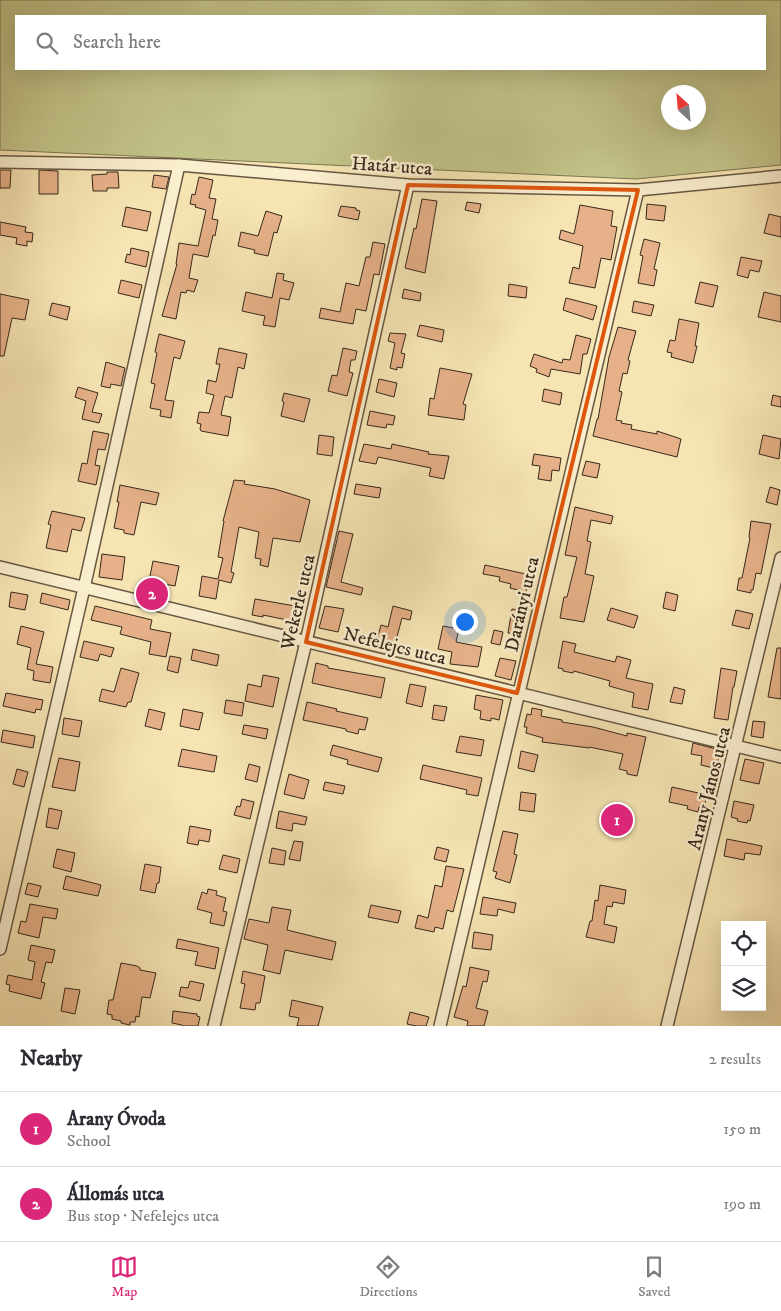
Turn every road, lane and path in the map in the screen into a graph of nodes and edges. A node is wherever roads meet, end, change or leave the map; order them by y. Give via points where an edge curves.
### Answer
1 (0, 162) edge
2 (180, 165) junction
3 (781, 176) edge
4 (408, 185) junction
5 (638, 190) junction
6 (781, 558) edge
7 (0, 567) edge
8 (84, 588) junction
9 (306, 642) junction
10 (517, 693) junction
11 (736, 747) junction
12 (781, 757) edge
13 (0, 949) edge
14 (214, 1026) edge
15 (440, 1026) edge
16 (668, 1026) edge

1 - 2 street, Határ utca
2 - 4 street, Határ utca
2 - 8 street
3 - 5 street, Határ utca
4 - 5 street, Határ utca
4 - 9 street, Wekerle utca
5 - 10 street, Darányi utca
6 - 11 street, Arany János utca
7 - 8 street, Nefelejcs utca
8 - 9 street, Nefelejcs utca
8 - 13 street
9 - 10 street, Nefelejcs utca
9 - 14 street, Wekerle utca
10 - 11 street, Nefelejcs utca
10 - 15 street, Darányi utca
11 - 12 street, Nefelejcs utca
11 - 16 street, Arany János utca

